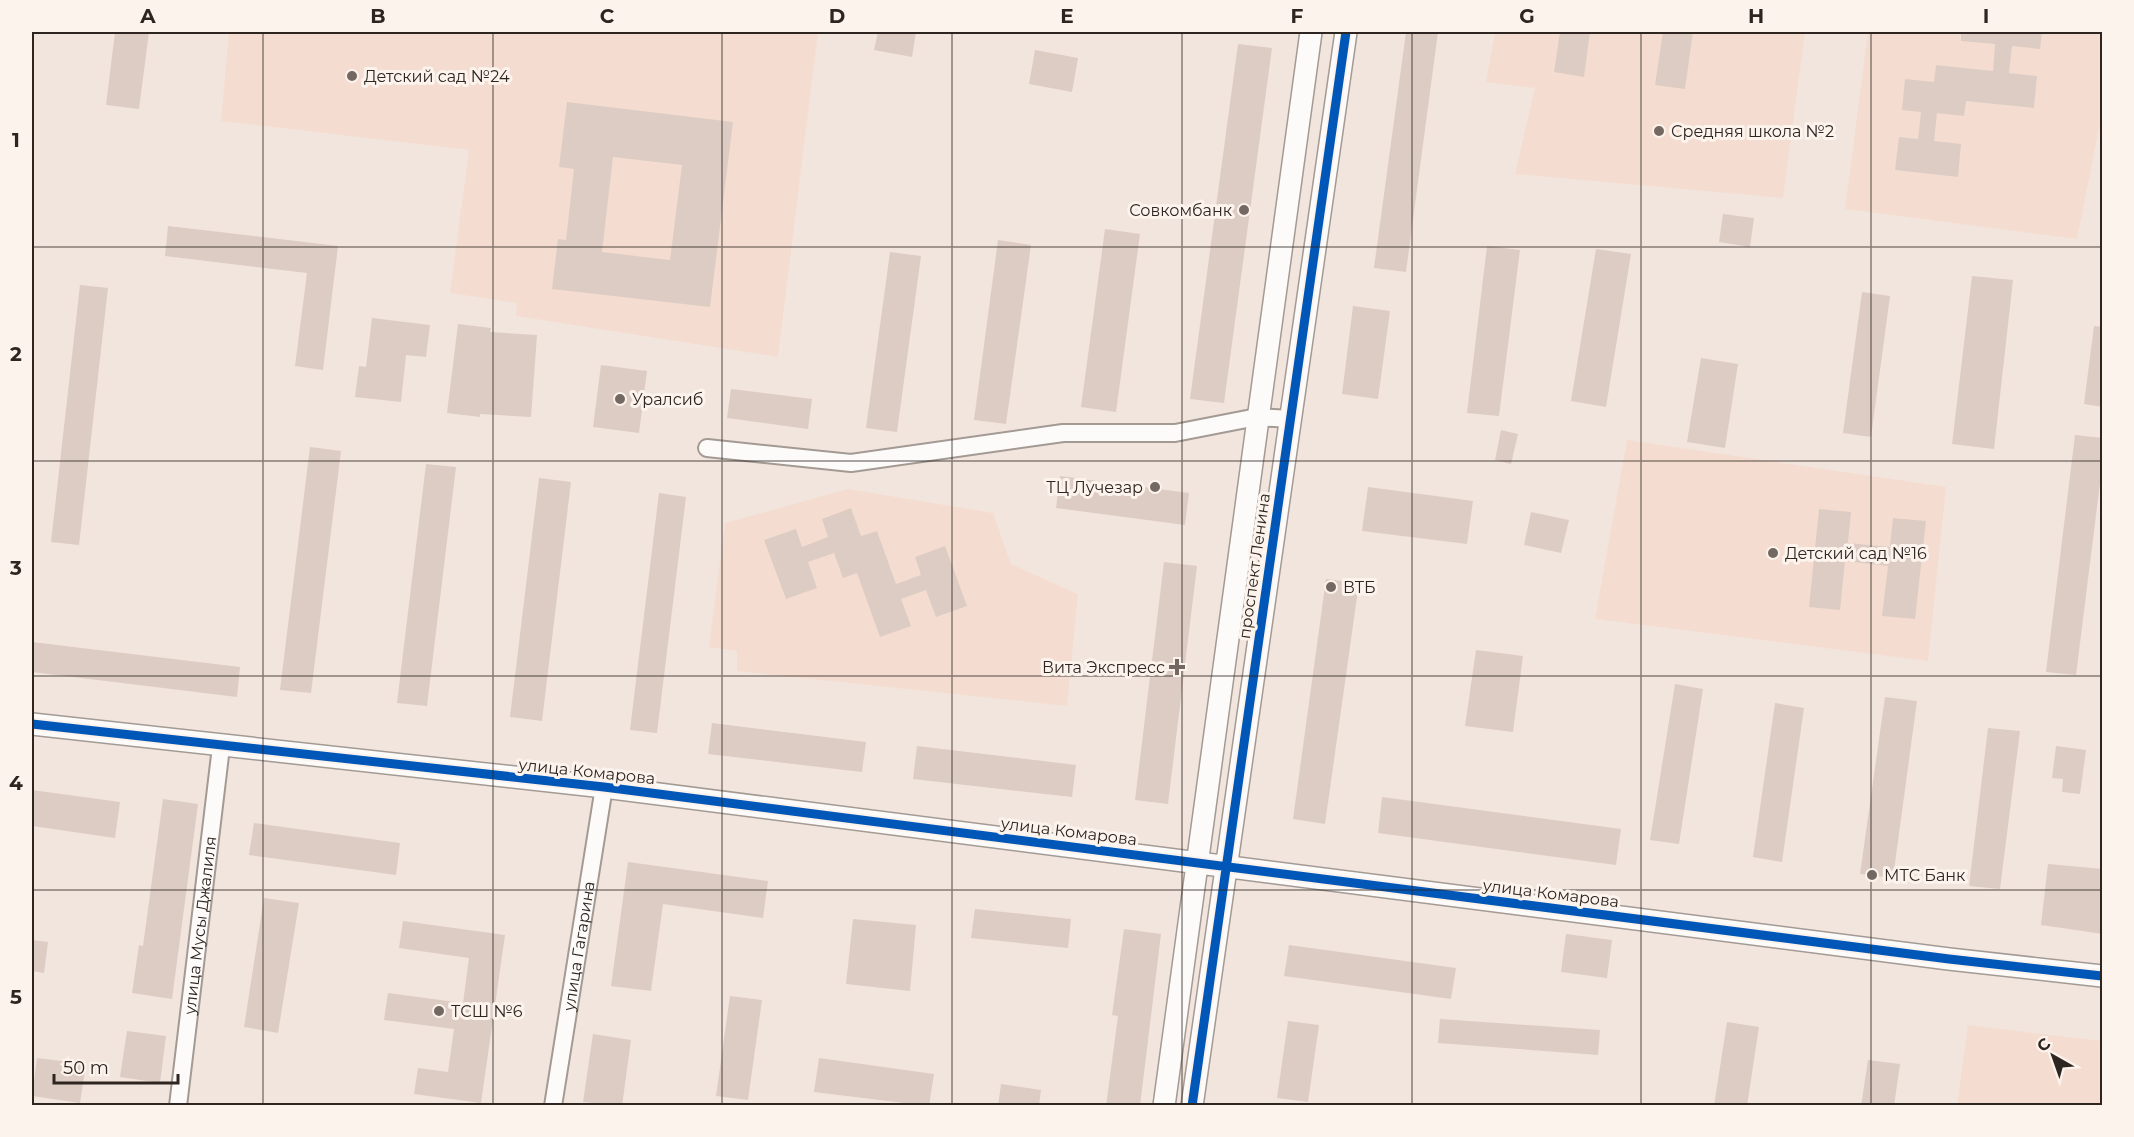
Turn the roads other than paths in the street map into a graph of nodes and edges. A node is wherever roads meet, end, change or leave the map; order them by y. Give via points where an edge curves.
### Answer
1 (1311, 32) edge
2 (1346, 32) edge
3 (1257, 417) junction
4 (1290, 419) junction
5 (707, 448) dead end
6 (32, 724) edge
7 (221, 747) junction
8 (604, 787) junction
9 (1197, 862) junction
10 (1226, 866) junction
11 (2103, 976) edge
12 (178, 1106) edge
13 (553, 1106) edge
14 (1164, 1106) edge
15 (1192, 1106) edge

1 - 3 street, проспект Ленина
2 - 4 street, проспект Ленина
3 - 4 street
3 - 5 street via 1175,432 1063,433 851,463
3 - 9 street, проспект Ленина
4 - 10 street, проспект Ленина
6 - 7 street, улица Комарова
7 - 8 street, улица Комарова
7 - 12 street, улица Мусы Джалиля
8 - 9 street, улица Комарова
8 - 13 street, улица Гагарина
9 - 10 street, улица Комарова
9 - 14 street, проспект Ленина
10 - 11 street, улица Комарова
10 - 15 street, проспект Ленина

